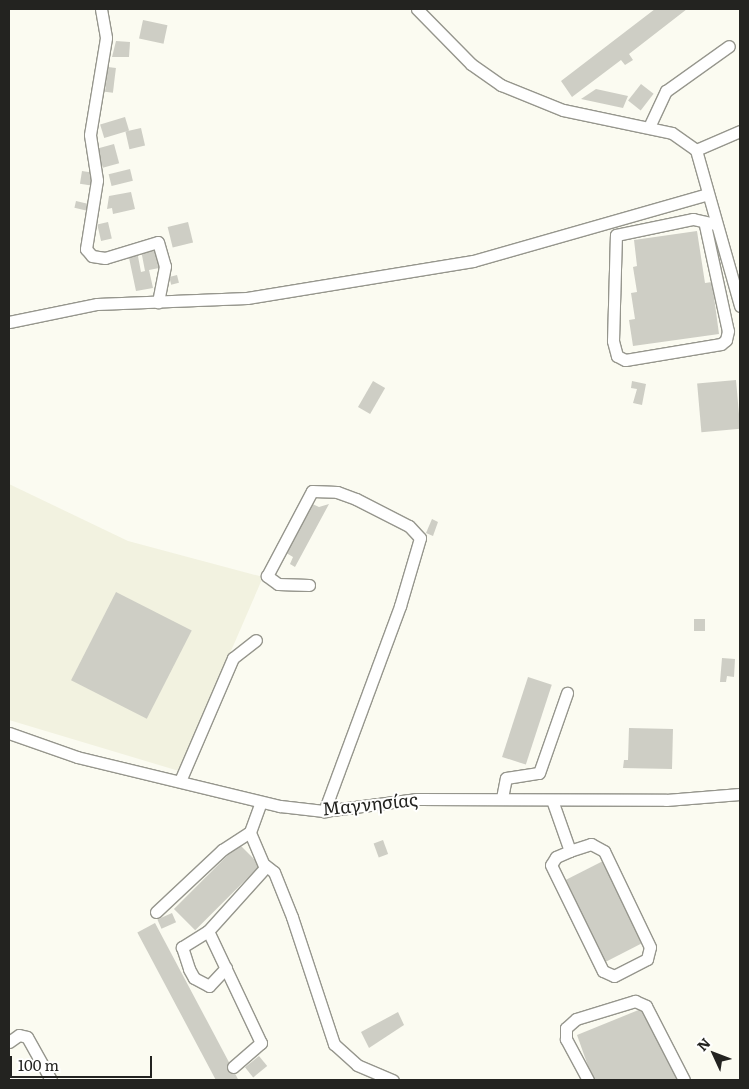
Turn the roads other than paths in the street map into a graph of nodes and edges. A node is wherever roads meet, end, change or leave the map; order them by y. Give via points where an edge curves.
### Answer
1 (101, 9) edge
2 (417, 9) edge
3 (729, 46) dead end
4 (649, 127) junction
5 (740, 131) edge
6 (696, 150) junction
7 (708, 194) junction
8 (709, 224) junction
9 (158, 302) junction
10 (740, 306) edge
11 (9, 322) edge
12 (309, 585) dead end
13 (256, 640) dead end
14 (567, 693) dead end
15 (9, 733) edge
16 (180, 781) junction
17 (740, 794) edge
18 (502, 798) junction
19 (552, 800) junction
20 (261, 802) junction
21 (324, 811) junction
22 (250, 832) junction
23 (570, 851) junction
24 (265, 864) junction
25 (156, 912) dead end
26 (208, 931) junction
27 (226, 968) junction
28 (9, 1042) edge
29 (233, 1067) dead end
30 (51, 1080) edge
31 (394, 1080) edge
32 (588, 1080) edge
33 (684, 1080) edge

1 - 9 street via 106,38 90,135 97,180 86,249 92,256 105,258 158,242 165,266
2 - 4 street via 471,64 501,85 563,110
3 - 4 street via 666,91
4 - 6 street via 672,133
5 - 6 street
6 - 7 street
7 - 8 street
7 - 9 street via 473,261 247,298
8 - 8 street via 693,219 616,235 613,341 617,356 625,360 726,340 728,331
8 - 10 street
9 - 11 street via 69,308
12 - 21 street via 278,584 267,576 312,491 337,492 356,499 409,526 420,538 400,606
13 - 16 street via 233,658
14 - 18 street via 539,773 506,778
15 - 16 street, Μαγνησίας via 77,757
16 - 20 street, Μαγνησίας
17 - 19 street, Μαγνησίας
18 - 19 street, Μαγνησίας
18 - 21 street, Μαγνησίας via 417,799
19 - 23 street
20 - 21 street, Μαγνησίας
20 - 22 street
22 - 24 street
22 - 25 street via 222,850
23 - 23 street via 556,857 551,864 605,974 614,976 647,959 650,947 604,851 591,844
24 - 26 street
24 - 31 street via 274,872 292,917 334,1044 357,1065
26 - 27 street
26 - 27 street via 182,947 189,969 194,978 209,986
27 - 29 street via 261,1043
28 - 30 street via 19,1035 27,1037
32 - 33 street via 566,1039 566,1028 576,1019 635,1001 646,1006

